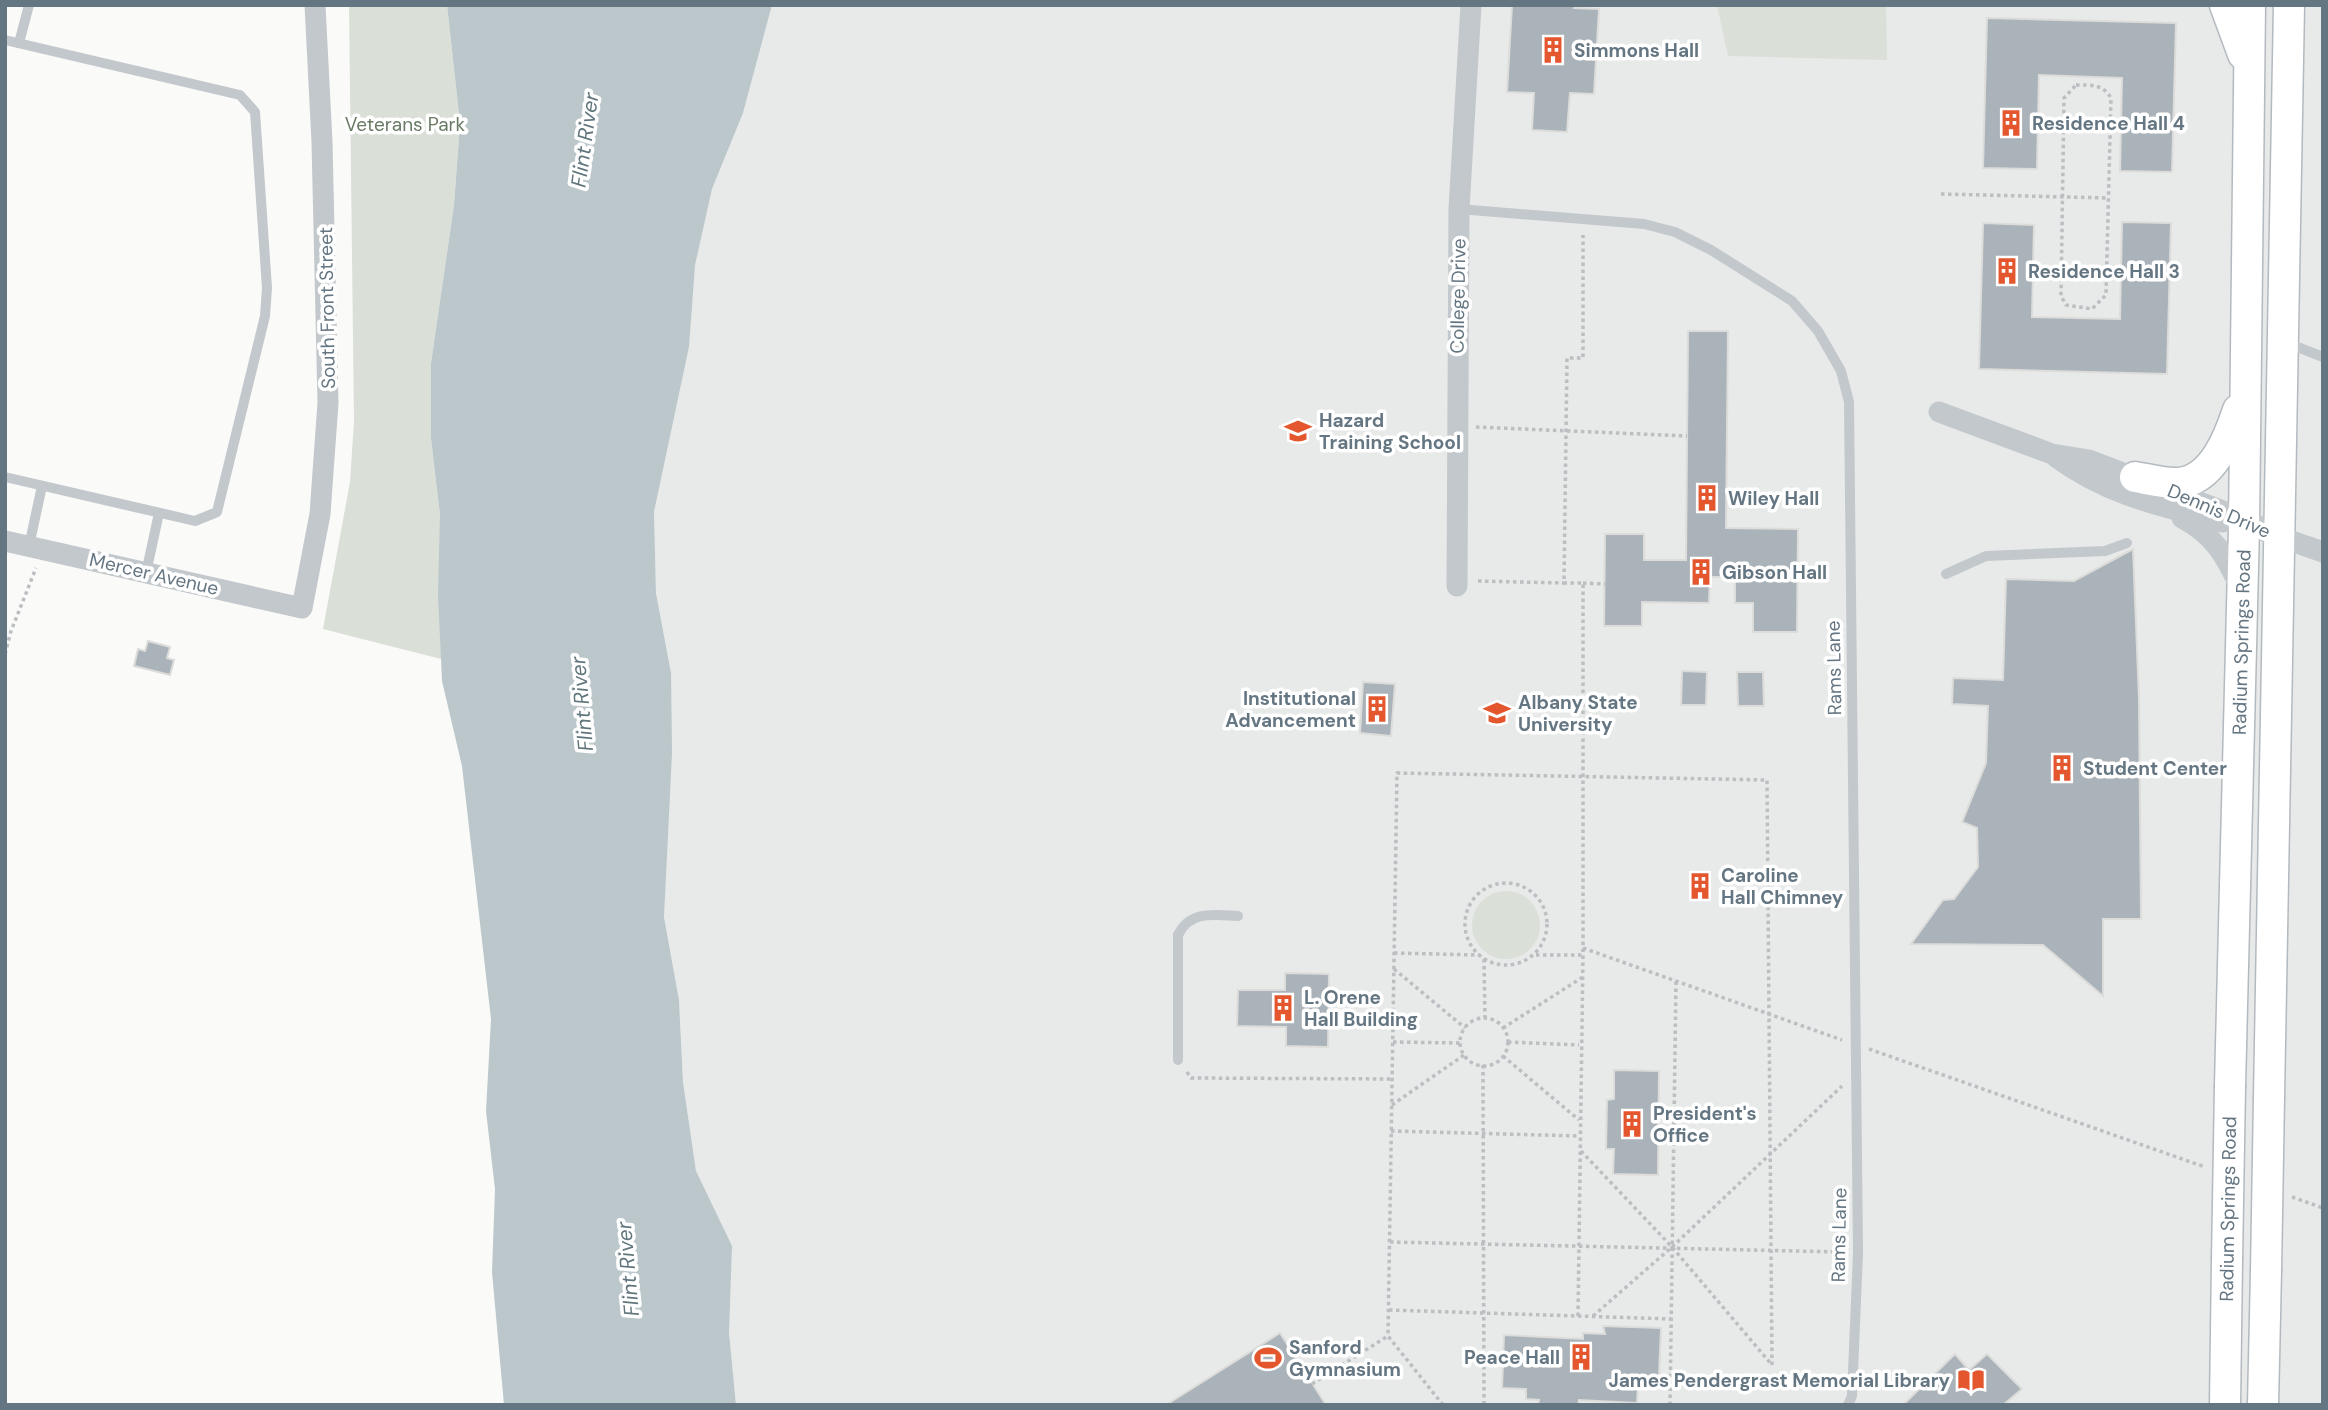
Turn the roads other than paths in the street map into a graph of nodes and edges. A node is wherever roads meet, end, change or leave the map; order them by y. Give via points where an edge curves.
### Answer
1 (29, 5) edge
2 (315, 5) edge
3 (1471, 5) edge
4 (2225, 5) edge
5 (2250, 5) edge
6 (2289, 5) edge
7 (5, 40) edge
8 (19, 43) junction
9 (2248, 65) junction
10 (1459, 209) junction
11 (2281, 341) junction
12 (2323, 357) edge
13 (2245, 390) junction
14 (1939, 412) dead end
15 (2052, 454) junction
16 (5, 477) edge
17 (2135, 477) junction
18 (42, 485) junction
19 (2168, 510) junction
20 (159, 513) junction
21 (2244, 523) junction
22 (2278, 536) junction
23 (5, 541) edge
24 (2127, 543) dead end
25 (35, 547) junction
26 (2323, 552) edge
27 (146, 573) junction
28 (1945, 574) dead end
29 (1457, 583) road end
30 (2242, 592) junction
31 (302, 608) joint
32 (1238, 916) dead end
33 (1178, 1060) road end
34 (1848, 1405) edge
35 (2225, 1405) edge
36 (2263, 1405) edge

1 - 8 lane
2 - 31 street, South Front Street via 328,403 320,514
3 - 10 street, College Drive
4 - 9 main road
5 - 9 main road, Radium Springs Road
6 - 11 main road, Radium Springs Road
7 - 8 lane
8 - 20 lane via 240,95 255,112 265,316 218,512 195,521
9 - 13 main road, Radium Springs Road
10 - 29 street, College Drive
10 - 34 lane, Rams Lane via 1644,224 1675,232 1793,301 1842,371 1849,402 1857,1073 1858,1253
11 - 12 lane
11 - 22 main road, Radium Springs Road
13 - 17 main road via 2218,456 2201,473 2180,483
13 - 21 main road, Radium Springs Road
14 - 15 street, Dennis Drive
15 - 17 street, Dennis Drive via 2089,460
15 - 19 street, Dennis Drive via 2099,486
16 - 18 lane
17 - 21 street, Dennis Drive
18 - 20 lane
18 - 25 lane
19 - 21 street, Dennis Drive
19 - 30 street via 2204,529 2226,557
20 - 27 lane
21 - 22 street, Dennis Drive
21 - 30 main road, Radium Springs Road
22 - 26 street, Dennis Drive
22 - 36 main road, Radium Springs Road, bridge
23 - 25 street, Mercer Avenue
24 - 28 lane via 2105,551 1986,556
25 - 27 street, Mercer Avenue
27 - 31 street, Mercer Avenue
30 - 35 main road, Radium Springs Road, bridge
32 - 33 lane via 1189,919 1178,935

